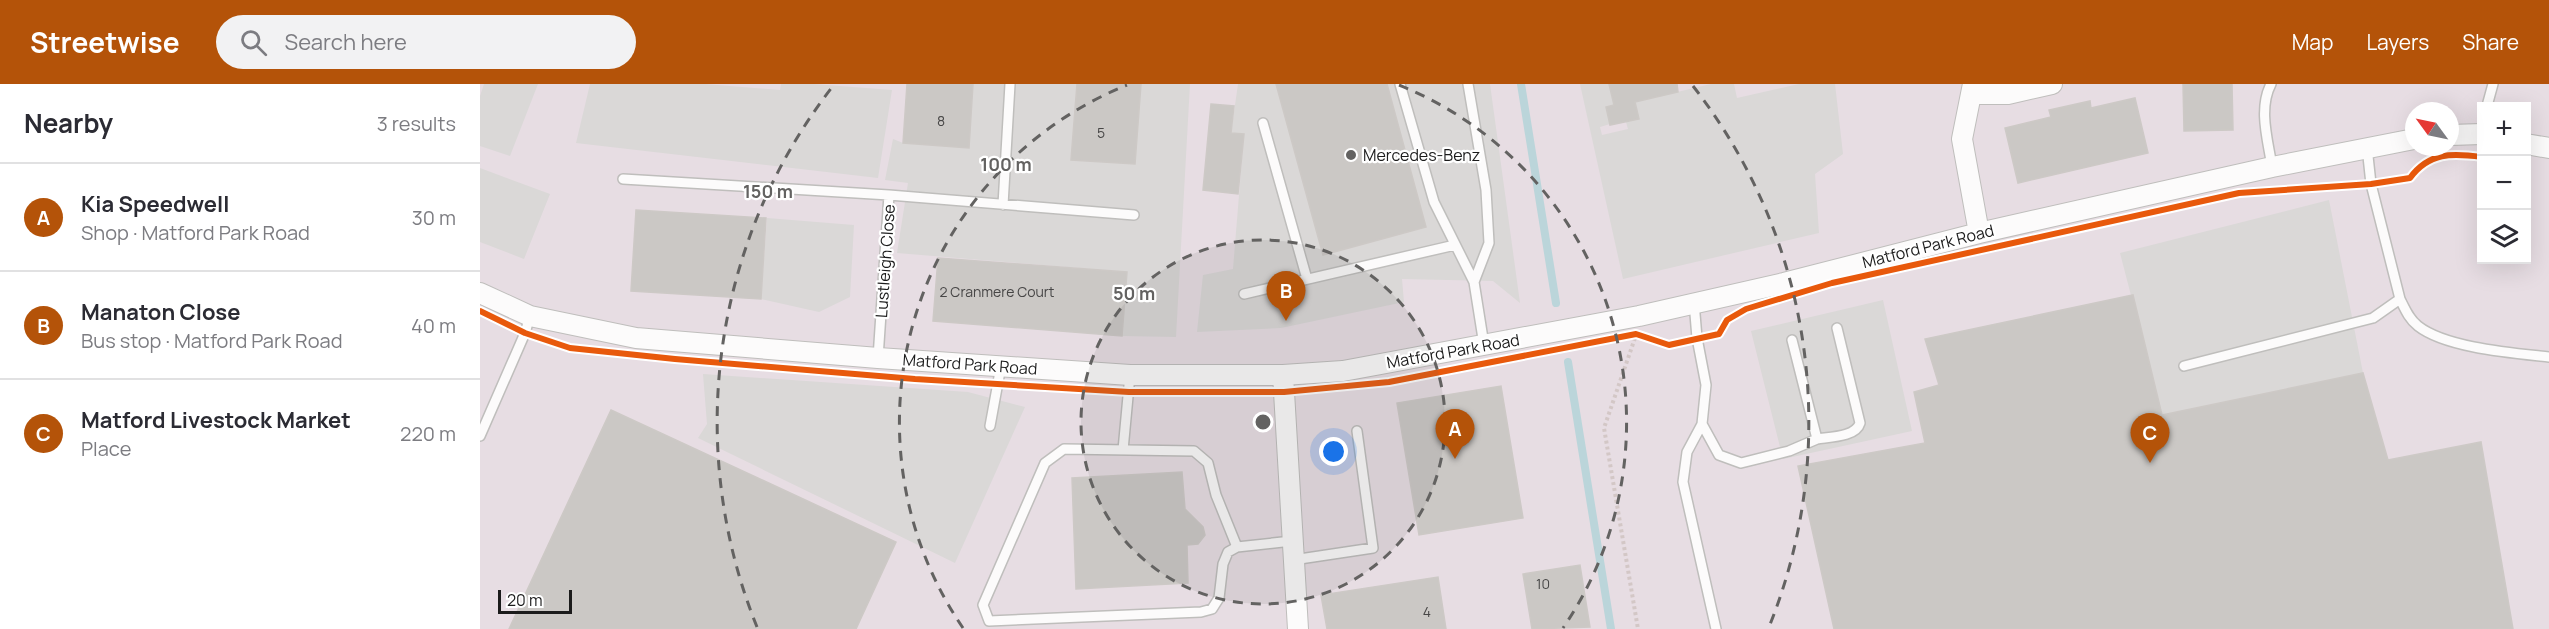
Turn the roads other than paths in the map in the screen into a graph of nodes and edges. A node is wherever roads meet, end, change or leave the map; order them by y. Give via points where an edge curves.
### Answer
1 (1010, 84) edge
2 (1400, 84) edge
3 (1468, 84) edge
4 (2052, 84) edge
5 (2271, 84) edge
6 (2493, 84) edge
7 (1973, 89) edge
8 (2488, 102) edge
9 (1263, 123) dead end
10 (2477, 132) edge
11 (2459, 134) edge
12 (2405, 141) edge
13 (2531, 145) edge
14 (2367, 147) junction
15 (2549, 148) edge
16 (2272, 167) junction
17 (623, 178) dead end
18 (889, 195) junction
19 (1003, 205) junction
20 (1134, 215) dead end
21 (1979, 233) junction
22 (1455, 245) junction
23 (1306, 279) junction
24 (1473, 282) junction
25 (480, 293) edge
26 (1244, 294) dead end
27 (2400, 299) junction
28 (1694, 302) junction
29 (530, 316) junction
30 (1837, 328) dead end
31 (1792, 340) dead end
32 (1484, 345) junction
33 (2549, 357) edge
34 (878, 358) junction
35 (1001, 366) junction
36 (2184, 366) dead end
37 (1130, 375) junction
38 (1283, 375) junction
39 (1702, 424) junction
40 (990, 426) dead end
41 (1357, 431) dead end
42 (480, 436) edge
43 (1817, 439) junction
44 (1123, 450) junction
45 (1237, 547) junction
46 (1293, 550) junction
47 (1298, 629) edge
48 (1716, 629) edge

1 - 19 lane
2 - 22 lane via 1434,202
3 - 24 lane via 1486,190 1489,243
4 - 7 street via 2008,94
5 - 16 lane via 2264,109
6 - 8 lane
7 - 21 street via 1962,139
9 - 23 lane
10 - 11 street
12 - 14 street, Matford Park Road
13 - 15 street
14 - 16 street, Matford Park Road
14 - 27 lane via 2371,184
16 - 21 street, Matford Park Road
17 - 18 lane, Lustleigh Close
18 - 19 lane
18 - 34 lane, Lustleigh Close
19 - 20 lane
21 - 28 street, Matford Park Road
22 - 23 lane
22 - 24 lane
23 - 26 lane
24 - 32 lane
25 - 29 street, Matford Park Road
27 - 33 lane via 2407,315 2435,336 2495,351
27 - 36 lane via 2373,318
28 - 32 street, Matford Park Road
28 - 39 lane via 1706,385
29 - 34 street, Matford Park Road via 636,338
29 - 42 lane
30 - 43 lane via 1860,423 1854,432
31 - 43 lane
32 - 38 street, Matford Park Road via 1343,370
34 - 35 street, Matford Park Road
35 - 37 street, Matford Park Road
35 - 40 lane
37 - 38 street, Matford Park Road
37 - 44 lane
38 - 46 street
39 - 43 lane via 1719,455 1741,463 1789,451
39 - 48 lane via 1687,452 1683,482
41 - 46 lane via 1373,548
44 - 45 lane via 1194,451 1208,463
44 - 45 lane via 1064,449 1045,463 983,605 989,621 1212,609 1219,598 1223,564 1228,552
45 - 46 lane
46 - 47 street

